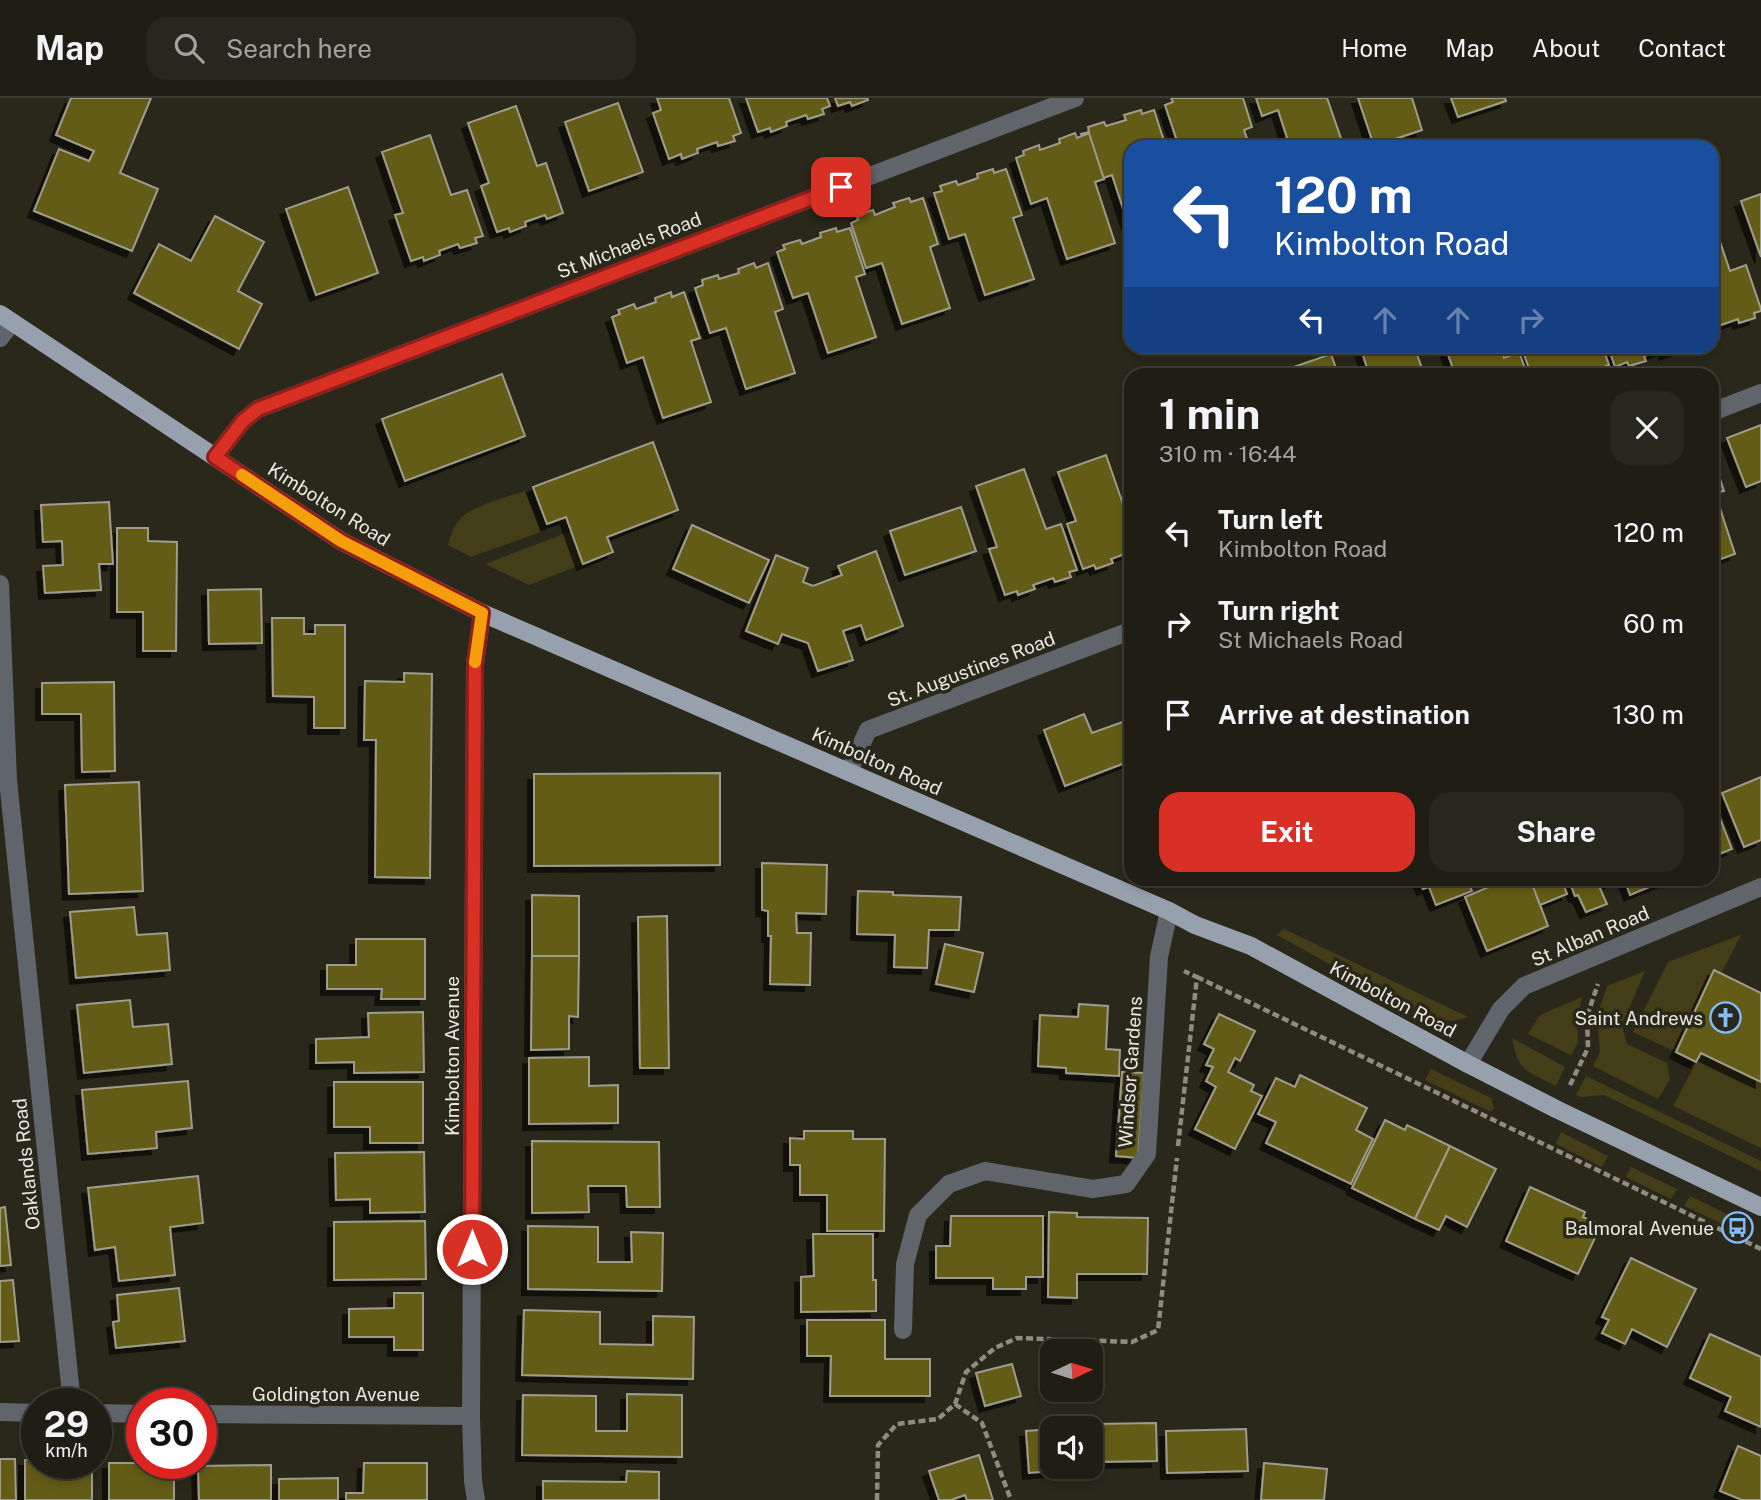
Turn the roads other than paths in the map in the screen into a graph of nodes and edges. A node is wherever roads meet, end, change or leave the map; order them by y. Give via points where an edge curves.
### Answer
1 (1075, 98) edge
2 (6, 318) edge
3 (0, 338) edge
4 (1761, 393) edge
5 (1719, 409) edge
6 (215, 457) junction
7 (0, 584) edge
8 (482, 613) junction
9 (1124, 633) edge
10 (849, 771) junction
11 (4, 780) edge
12 (1761, 887) edge
13 (1169, 911) junction
14 (1468, 1063) junction
15 (1761, 1207) edge
16 (903, 1330) dead end
17 (70, 1388) edge
18 (0, 1412) edge
19 (21, 1413) edge
20 (217, 1414) edge
21 (471, 1416) junction
22 (475, 1500) edge

1 - 6 street, St Michaels Road via 258,409
2 - 3 street
2 - 6 main road, Kimbolton Road
4 - 5 street
6 - 8 main road, Kimbolton Road via 341,541
7 - 11 street, Oaklands Road
8 - 10 main road, Kimbolton Road
8 - 21 street, Kimbolton Avenue via 475,664
9 - 10 street, St. Augustines Road via 868,730
10 - 13 main road, Kimbolton Road
11 - 17 street, Oaklands Road
12 - 14 street, St Alban Road via 1524,986 1501,1009
13 - 14 main road, Kimbolton Road via 1251,946
13 - 16 street, Windsor Gardens via 1159,957 1147,1154 1126,1184 1093,1189 985,1171 948,1184 918,1215 905,1264
14 - 15 main road, Kimbolton Road
18 - 19 street
20 - 21 street, Goldington Avenue
21 - 22 street, Kimbolton Avenue

